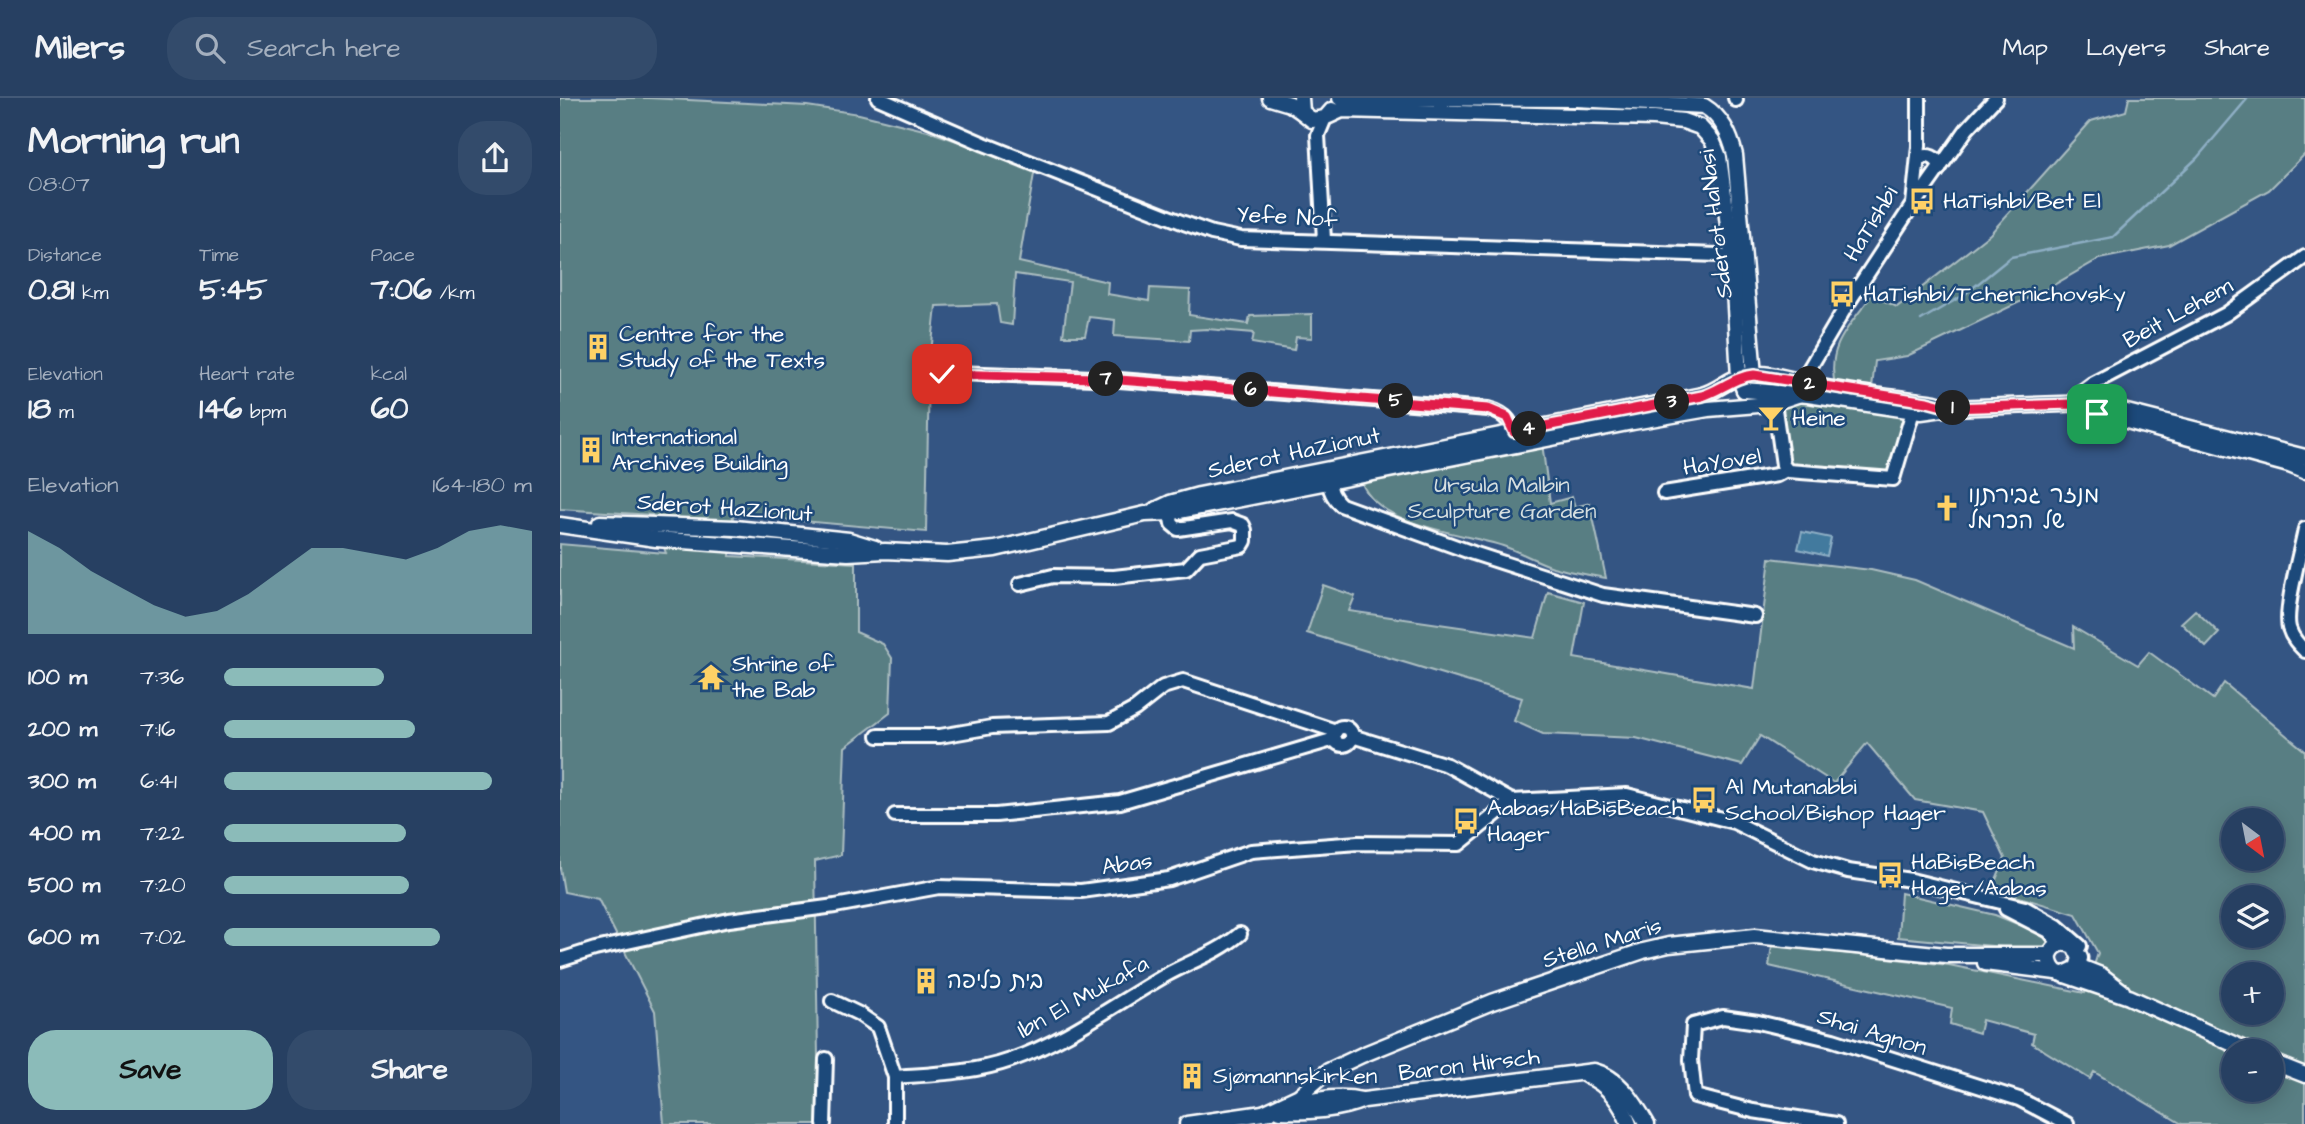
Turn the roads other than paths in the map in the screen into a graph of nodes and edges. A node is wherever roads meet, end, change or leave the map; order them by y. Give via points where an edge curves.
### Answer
1 (878, 98) edge
2 (1270, 98) edge
3 (1332, 98) edge
4 (1340, 98) edge
5 (1919, 98) edge
6 (1996, 98) edge
7 (1303, 109) edge
8 (1327, 117) junction
9 (1318, 135) junction
10 (1918, 164) junction
11 (1937, 173) junction
12 (1913, 204) junction
13 (1324, 240) junction
14 (1731, 244) junction
15 (1719, 255) junction
16 (2305, 257) edge
17 (1733, 268) junction
18 (1751, 346) junction
19 (1815, 359) junction
20 (929, 372) dead end
21 (1754, 375) junction
22 (1782, 378) junction
23 (1741, 383) junction
24 (1801, 388) junction
25 (1828, 388) junction
26 (1770, 404) junction
27 (2072, 404) junction
28 (1912, 405) junction
29 (1708, 409) junction
30 (1516, 438) junction
31 (2305, 457) edge
32 (2305, 464) edge
33 (1786, 470) junction
34 (2305, 472) edge
35 (1331, 478) junction
36 (1664, 493) dead end
37 (1170, 513) junction
38 (1145, 514) junction
39 (560, 523) edge
40 (2305, 529) edge
41 (1020, 584) dead end
42 (1755, 616) dead end
43 (2305, 651) edge
44 (1336, 735) junction
45 (878, 736) dead end
46 (1512, 801) junction
47 (895, 815) dead end
48 (1976, 896) junction
49 (1240, 934) dead end
50 (2060, 944) junction
51 (1946, 955) junction
52 (2050, 955) junction
53 (560, 960) edge
54 (2080, 961) junction
55 (2060, 973) junction
56 (2129, 997) junction
57 (832, 1001) dead end
58 (2222, 1039) edge
59 (826, 1059) dead end
60 (2284, 1067) edge
61 (1325, 1074) junction
62 (1579, 1074) junction
63 (2305, 1075) edge
64 (895, 1077) junction
65 (1345, 1097) junction
66 (1364, 1100) junction
67 (1319, 1105) junction
68 (1263, 1113) junction
69 (824, 1124) edge
70 (895, 1124) edge
71 (1188, 1124) edge
72 (1629, 1124) edge
73 (1647, 1124) edge
74 (1836, 1124) edge
75 (2067, 1124) edge

1 - 13 street, Yefe Nof via 1212,233 1256,240
2 - 7 street
3 - 8 street via 1333,108
4 - 18 street, Sderot HaNasi via 1577,99 1704,106 1723,124 1735,155
5 - 10 street, HaTishbi
6 - 11 street via 1967,129
7 - 8 street, Sderot HaNasi via 1317,120
7 - 9 street
8 - 9 street
8 - 14 street, Sderot HaNasi via 1342,110 1654,118 1692,124 1707,133 1717,148
9 - 13 street
10 - 11 street via 1924,176
10 - 11 street via 1925,156 1932,157 1938,161
10 - 12 street, HaTishbi
11 - 12 street
12 - 19 street, HaTishbi
13 - 15 street, Yefe Nof
14 - 15 street
14 - 17 street, Sderot HaNasi
15 - 17 street
16 - 27 street, Beit Lehem via 2226,314 2092,384
17 - 23 street, Sderot HaNasi
18 - 21 street, Sderot HaNasi
18 - 22 street via 1765,367
19 - 24 street, HaTishbi
19 - 25 street via 1816,373
20 - 30 street via 1094,378 1488,409 1507,417
21 - 22 street
21 - 23 street
22 - 24 street
23 - 24 street
23 - 29 street via 1731,399
23 - 30 street, Sderot HaZionut
24 - 25 street
24 - 26 street
24 - 28 street
25 - 28 street
26 - 29 street
26 - 33 street via 1775,409
27 - 28 street
27 - 31 street via 2101,405
27 - 34 street
28 - 33 street via 1893,479
29 - 30 street, Sderot HaZionut
30 - 35 street, Sderot HaZionut
32 - 34 street
33 - 36 street, HaYovel
35 - 37 street, Sderot HaZionut
35 - 38 street, Sderot HaZionut via 1180,500
35 - 42 street via 1349,509 1473,553 1603,595
37 - 38 street, Sderot HaZionut
37 - 41 street via 1172,524 1181,529 1238,522 1245,530 1245,541 1241,546 1200,554 1186,569 1114,577 1053,576
38 - 39 street, Sderot HaZionut via 979,552 947,554 885,551 849,540 735,528
40 - 43 street via 2288,626
44 - 45 street via 1183,681 1163,687 1109,723
44 - 46 street via 1344,727 1352,736 1447,765
44 - 47 street via 1119,802 996,815
46 - 48 street via 1627,795 1734,822 1836,868
46 - 53 street, Abas via 1460,844 1358,843 1251,851 1169,879 1081,891 939,887 729,920
48 - 50 street via 2046,930
48 - 54 street via 2025,908 2054,924 2080,945
49 - 64 street, Ibn El Mukafa via 1224,948 1011,1060 961,1072
50 - 52 street
50 - 54 street via 2074,946
51 - 52 street, Stella Maris
51 - 55 street, Stella Maris
51 - 61 street, Stella Maris via 1755,936 1669,945 1492,1002
52 - 55 street via 2051,966
54 - 55 street via 2073,971
54 - 56 street, Stella Maris via 2083,968 2101,975
55 - 56 street, Stella Maris
56 - 58 street, Stella Maris
57 - 64 street via 878,1027
59 - 69 street
60 - 63 street
61 - 65 street via 1328,1086
61 - 67 street
61 - 68 street, Stella Maris via 1306,1092
62 - 66 street, Baron Hirsch
62 - 72 street via 1612,1094
62 - 73 street, Baron Hirsch via 1594,1071 1611,1078
64 - 70 street
65 - 66 street, Baron Hirsch
65 - 67 street, Baron Hirsch
66 - 67 street, Baron Hirsch via 1345,1107
67 - 68 street
68 - 71 street
74 - 75 street, Shai Agnon via 1695,1096 1693,1025 1723,1017 1833,1040 2019,1099

